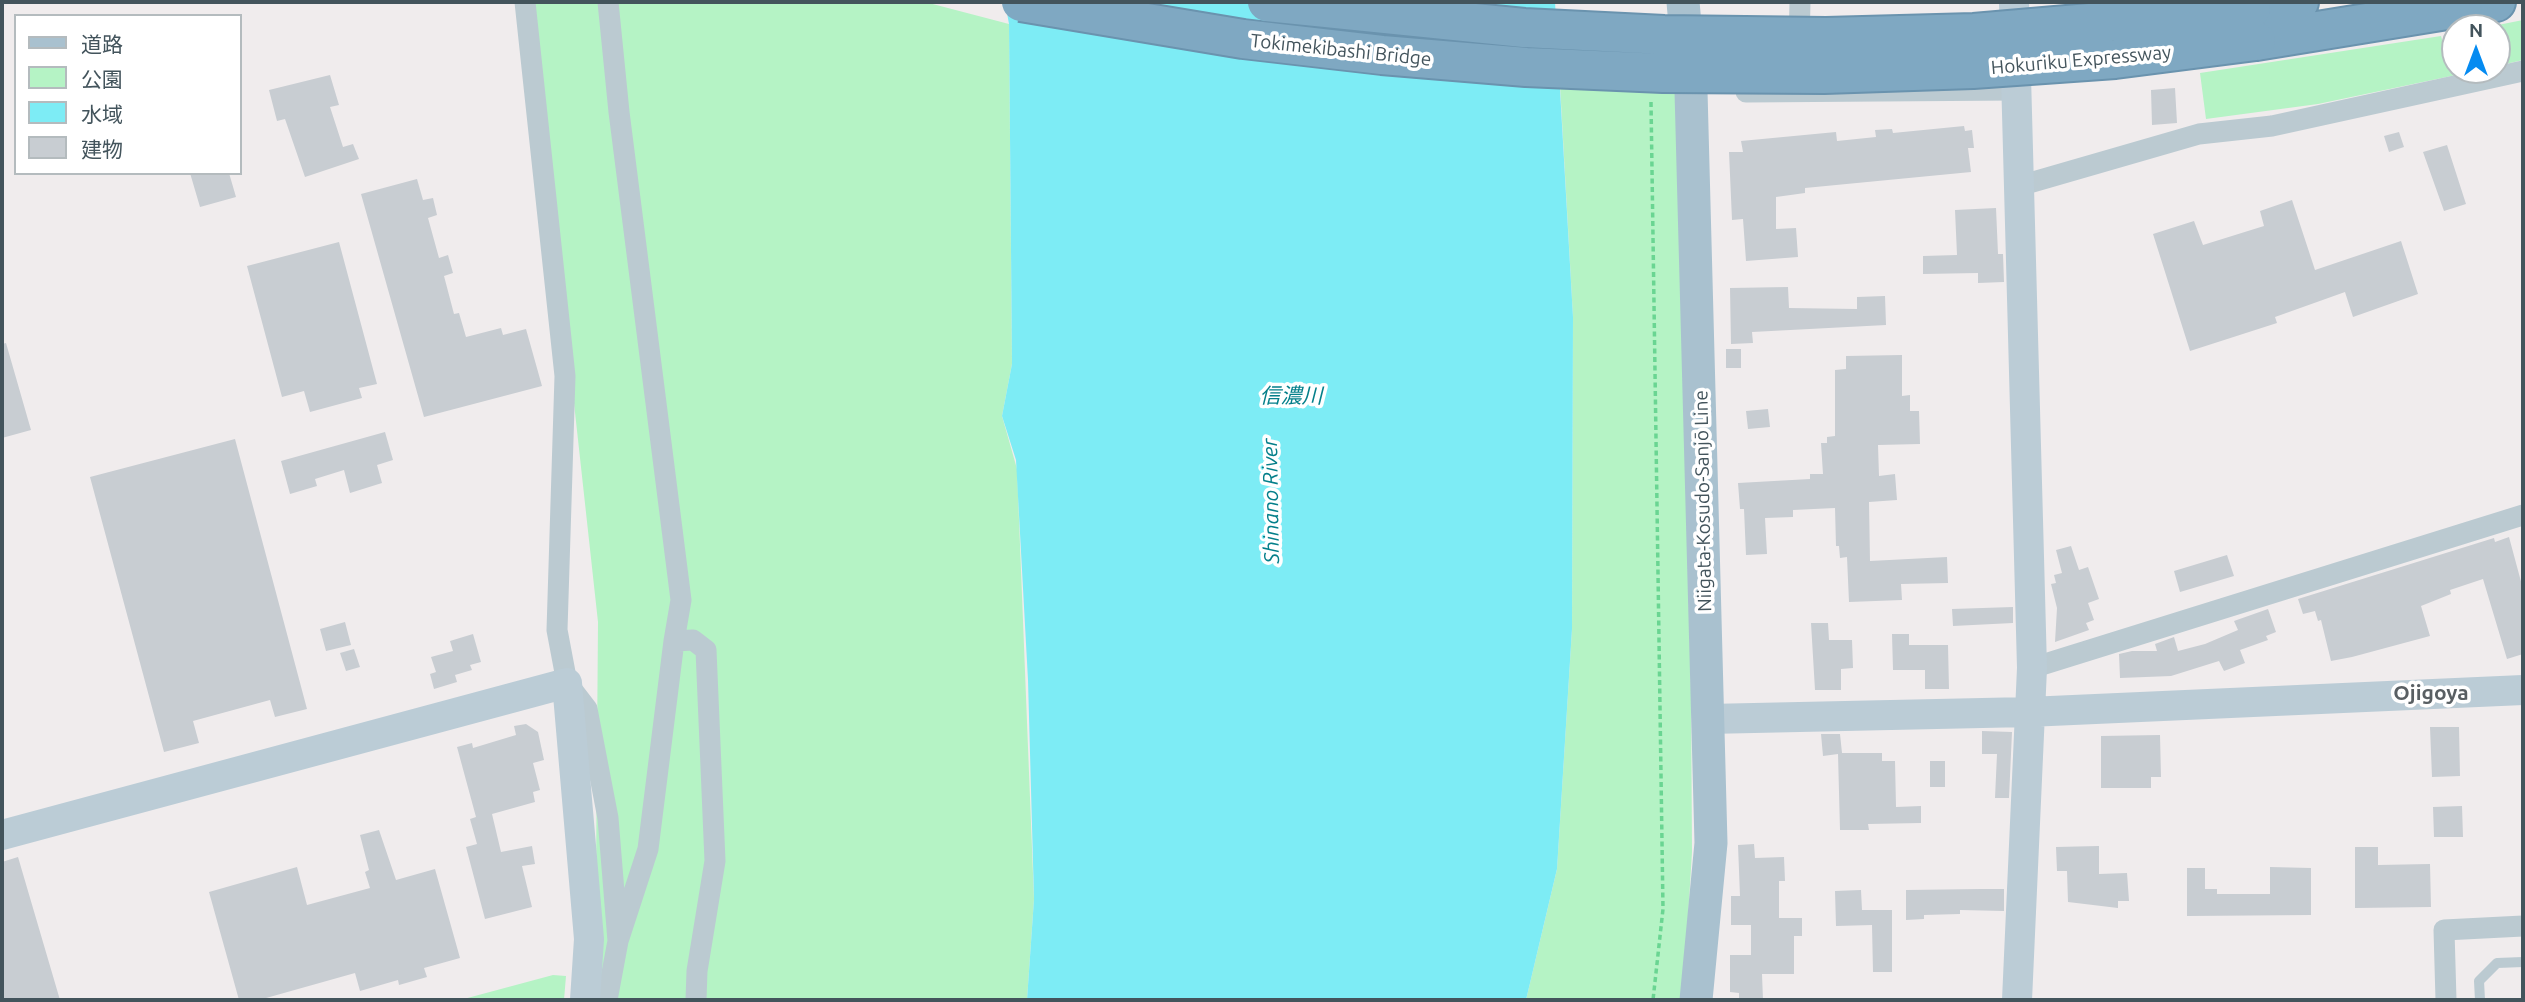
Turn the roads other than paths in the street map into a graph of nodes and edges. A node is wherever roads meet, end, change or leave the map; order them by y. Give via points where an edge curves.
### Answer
1 (525, 2) edge
2 (608, 2) edge
3 (1021, 2) edge
4 (1267, 2) edge
5 (1683, 2) edge
6 (1800, 2) edge
7 (2014, 2) edge
8 (2299, 2) edge
9 (2496, 2) edge
10 (2254, 25) junction
11 (2523, 71) edge
12 (2017, 90) junction
13 (1691, 91) junction
14 (1799, 93) junction
15 (2019, 186) junction
16 (2523, 515) edge
17 (674, 641) junction
18 (2032, 668) junction
19 (567, 683) junction
20 (2523, 690) edge
21 (2028, 712) junction
22 (1708, 719) junction
23 (2, 835) edge
24 (2523, 926) edge
25 (618, 941) junction
26 (2523, 962) edge
27 (584, 1000) edge
28 (607, 1000) edge
29 (696, 1000) edge
30 (1696, 1000) edge
31 (2017, 1000) edge
32 (2446, 1000) edge
33 (2480, 1000) edge

1 - 19 street via 565,376 557,630
2 - 17 street via 681,600
3 - 10 highway, Hokuriku Expressway, bridge via 1243,40 1526,67 1663,73 1824,74 2115,59
4 - 10 highway, Tokimekibashi Bridge, bridge via 1524,28 1664,35
5 - 13 main road, Niigata-Kosudo-Sanjō Line
6 - 14 street
7 - 12 street
8 - 10 highway, Hokuriku Expressway
9 - 10 highway, Hokuriku Expressway
11 - 15 street via 2272,126 2199,134
12 - 14 street
12 - 15 street
13 - 14 street
13 - 22 main road, Niigata-Kosudo-Sanjō Line
15 - 18 street
16 - 18 street
17 - 25 street via 648,849
17 - 29 street via 693,640 706,650 715,861
18 - 21 street
19 - 23 street
19 - 25 street via 587,709 608,818
19 - 27 street via 589,939
20 - 21 street
21 - 22 street
21 - 31 street
22 - 30 main road, Niigata-Kosudo-Sanjō Line via 1710,843
24 - 32 street via 2444,930
25 - 28 street
26 - 33 lane via 2497,963 2479,981

